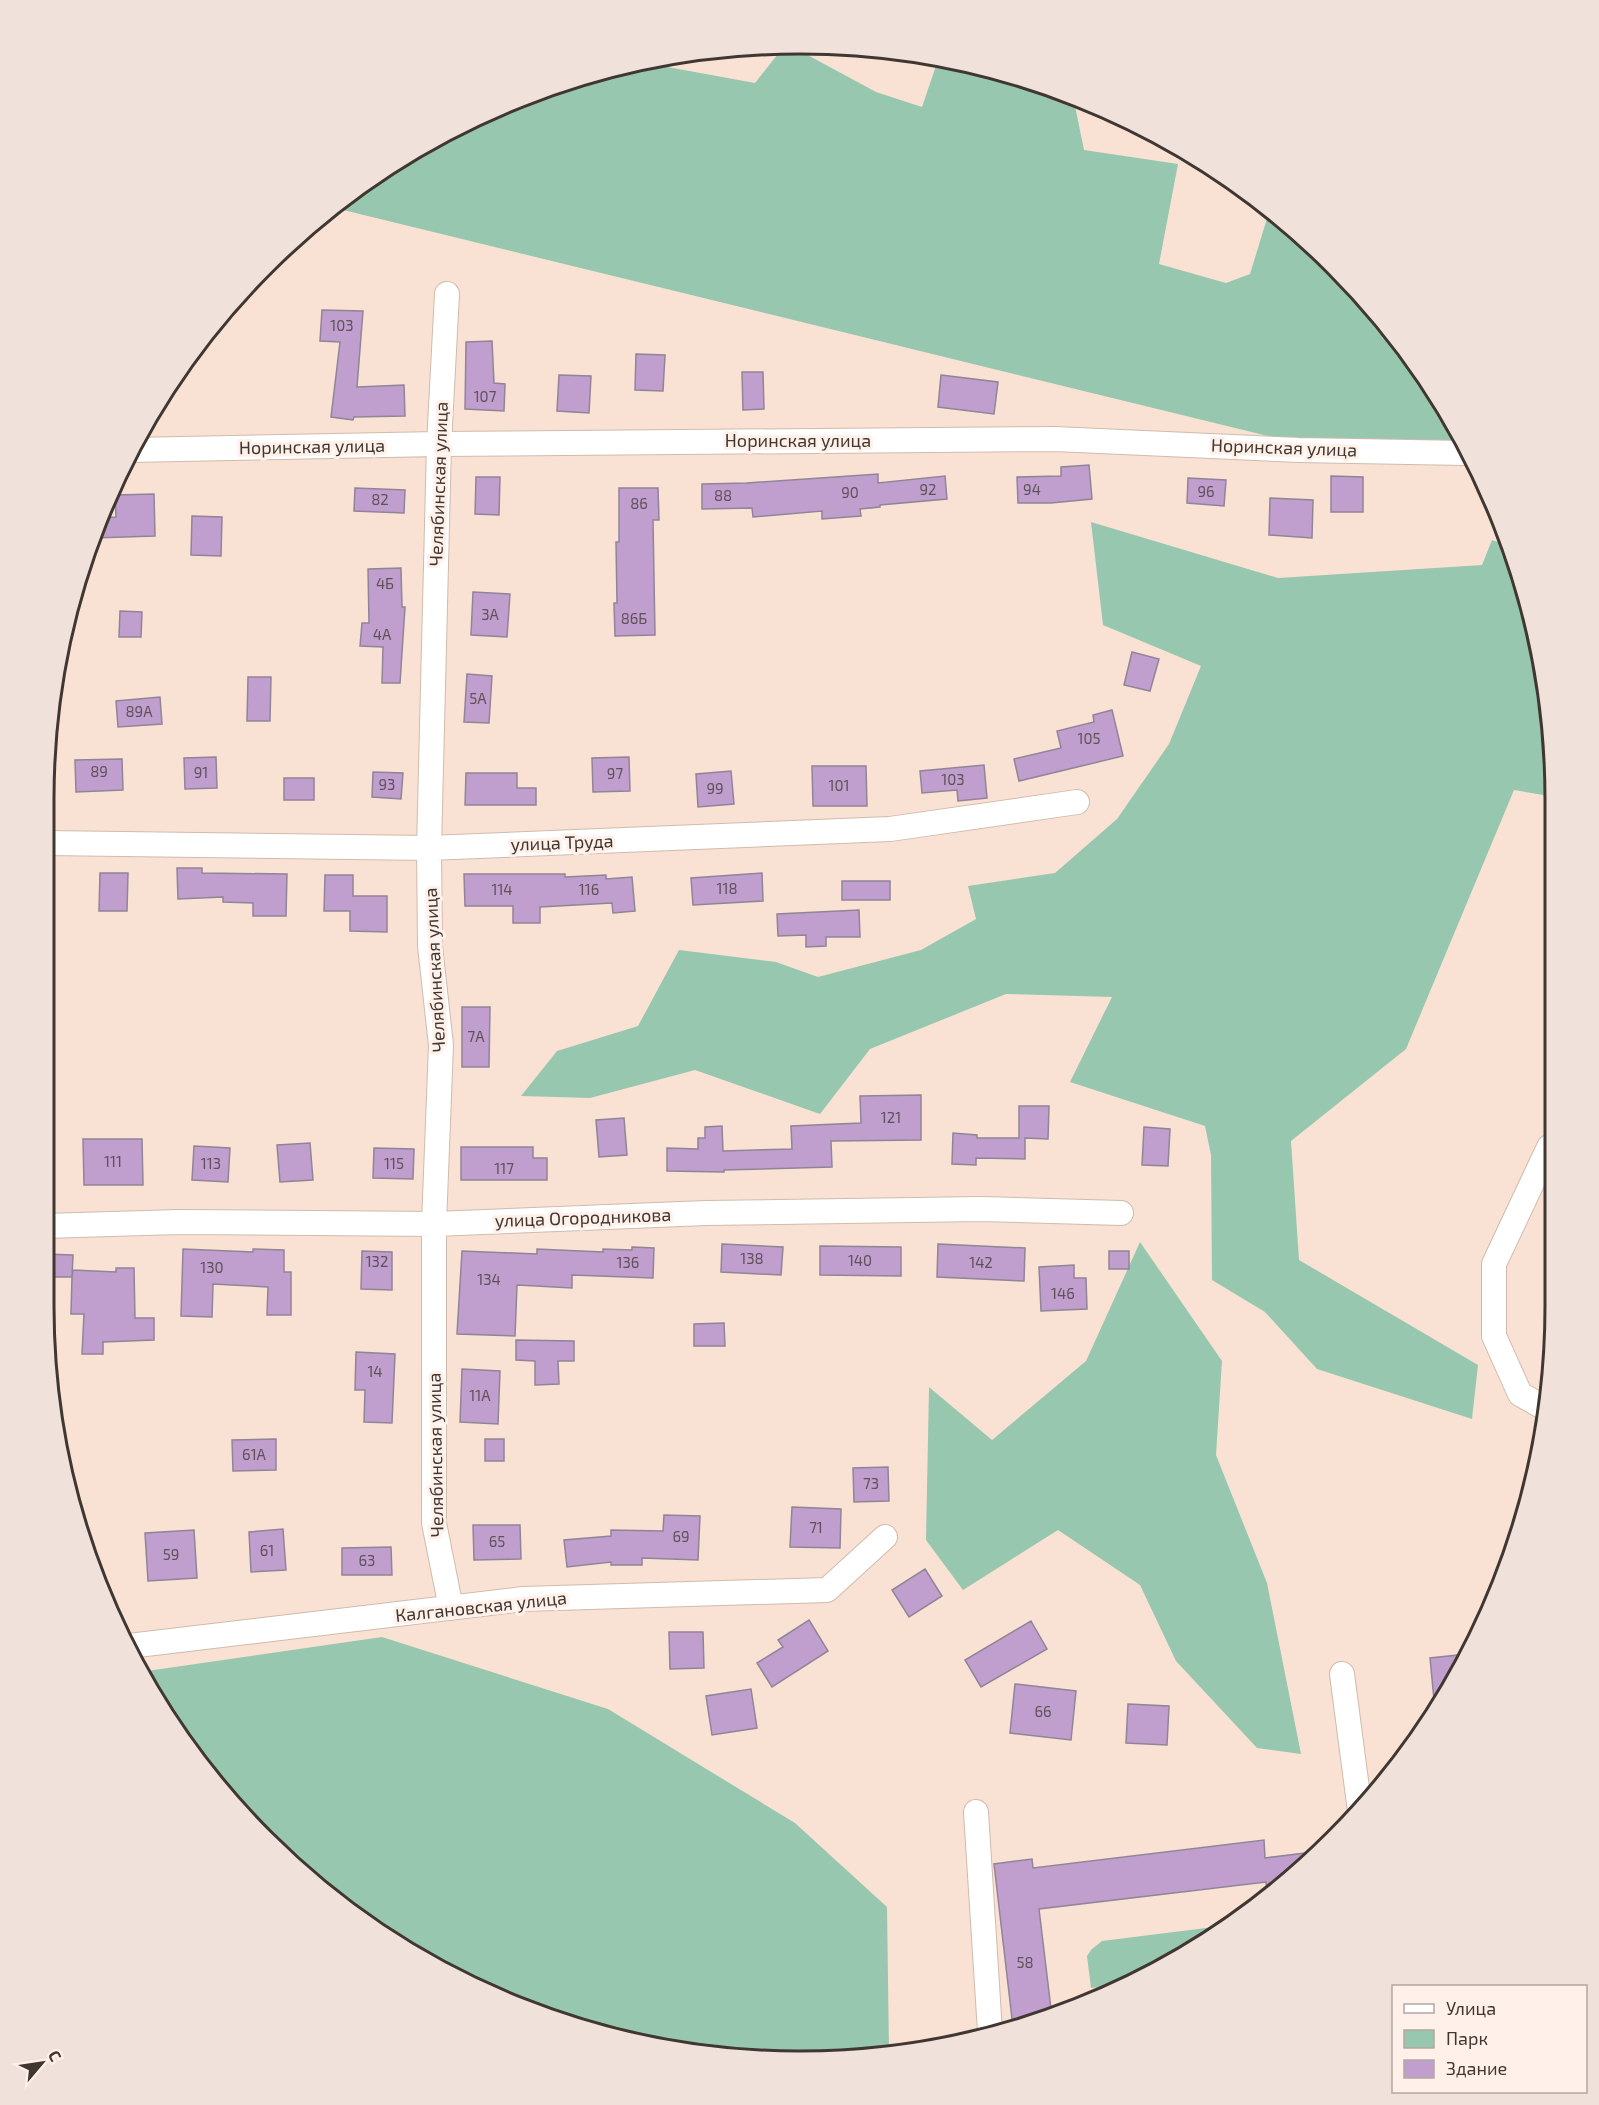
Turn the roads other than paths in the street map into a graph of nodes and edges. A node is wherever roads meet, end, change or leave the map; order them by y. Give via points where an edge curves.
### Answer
1 (447, 294) dead end
2 (439, 444) junction
3 (142, 450) edge
4 (1459, 453) edge
5 (1077, 802) dead end
6 (54, 843) edge
7 (429, 848) junction
8 (1545, 1156) edge
9 (1121, 1213) dead end
10 (434, 1224) junction
11 (54, 1226) edge
12 (1539, 1405) edge
13 (885, 1537) dead end
14 (451, 1608) junction
15 (136, 1645) edge
16 (1342, 1674) dead end
17 (1358, 1799) edge
18 (976, 1812) dead end
19 (990, 2027) edge

1 - 2 street, Челябинская улица
2 - 3 street, Норинская улица
2 - 4 street, Норинская улица via 1055,439
2 - 7 street, Челябинская улица
5 - 7 street, улица Труда via 890,829
6 - 7 street, улица Труда
7 - 10 street, Челябинская улица via 430,946 441,1045
8 - 12 street via 1494,1264 1494,1336 1520,1394
9 - 10 street, улица Огородникова via 981,1209 729,1212
10 - 11 street, улица Огородникова via 178,1222
10 - 14 street, Челябинская улица via 434,1523
13 - 14 street, Калгановская улица via 826,1590 523,1599
14 - 15 street, Калгановская улица
16 - 17 street
18 - 19 street

